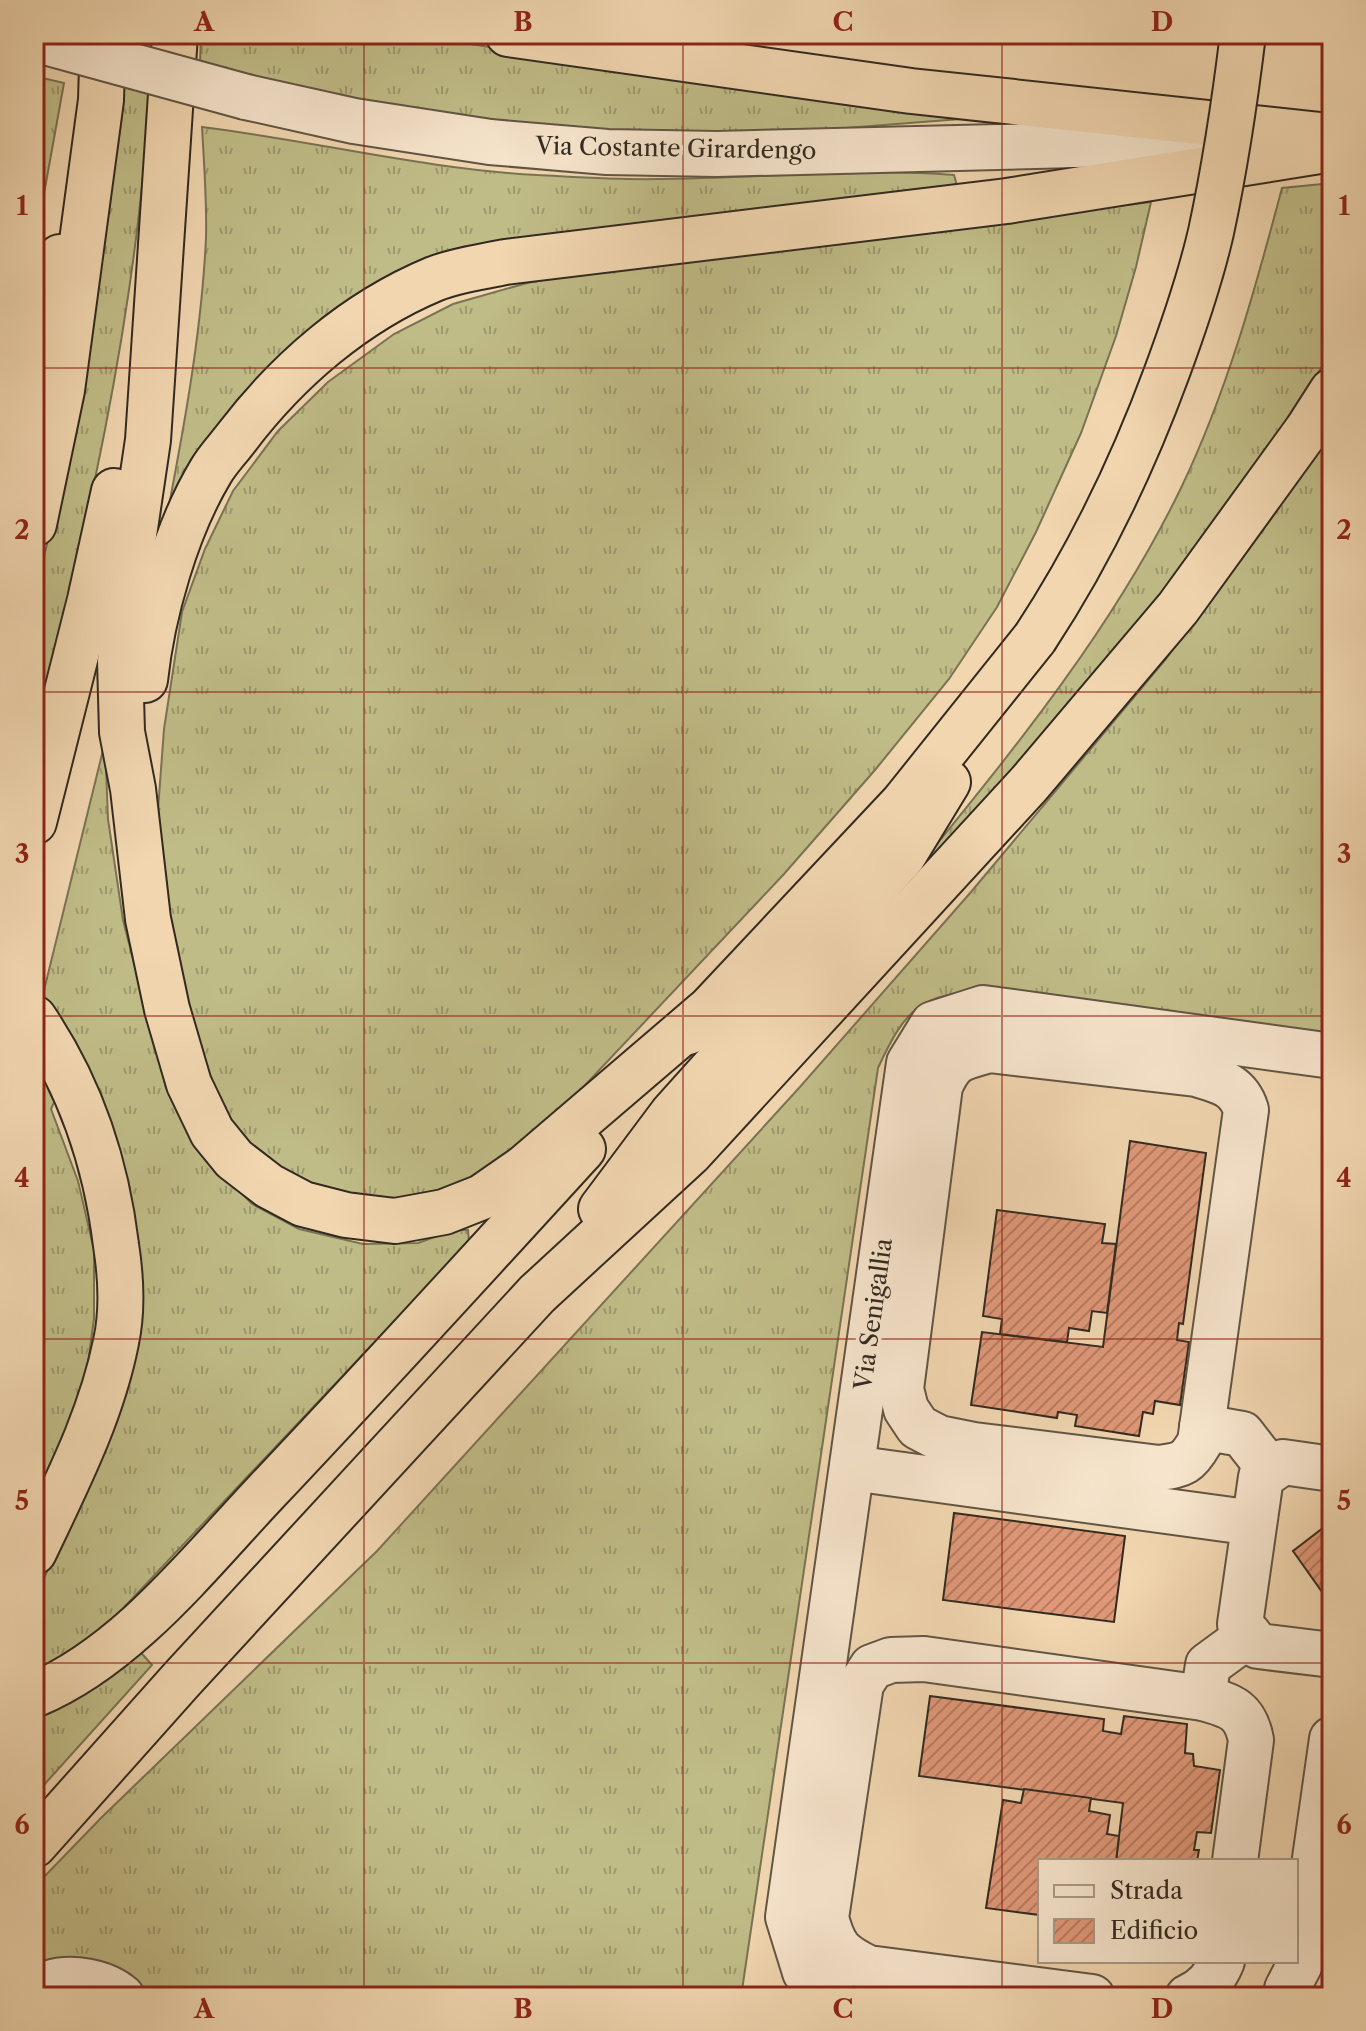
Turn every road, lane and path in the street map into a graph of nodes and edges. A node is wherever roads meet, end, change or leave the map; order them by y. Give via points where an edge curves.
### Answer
1 (103, 34) edge
2 (175, 34) edge
3 (508, 34) edge
4 (1243, 34) edge
5 (39, 40) edge
6 (1332, 139) edge
7 (1332, 149) edge
8 (92, 168) junction
9 (161, 229) junction
10 (34, 346) edge
11 (1332, 391) edge
12 (34, 524) edge
13 (1035, 638) junction
14 (133, 789) junction
15 (34, 822) edge
16 (706, 1012) junction
17 (43, 1031) edge
18 (1332, 1056) edge
19 (537, 1294) junction
20 (1202, 1427) junction
21 (852, 1468) junction
22 (1332, 1469) edge
23 (1270, 1470) junction
24 (1254, 1523) junction
25 (34, 1552) edge
26 (1249, 1635) junction
27 (1332, 1655) edge
28 (34, 1695) edge
29 (1203, 1698) junction
30 (1332, 1739) edge
31 (34, 1845) edge
32 (1235, 1859) edge
33 (1221, 1963) edge
34 (34, 1995) edge
35 (122, 1997) edge
36 (835, 1997) edge
37 (1092, 1997) edge
38 (1188, 1997) edge
39 (1286, 1997) edge

1 - 8 highway
2 - 9 highway
3 - 6 highway via 911,91
4 - 13 highway, bridge via 1211,232 1190,308 1113,504
5 - 6 street, Via Costante Girardengo, bridge via 354,121 490,142 607,152
7 - 14 highway via 1007,201 505,262 436,278 373,310 308,358 259,408 211,471 166,576 148,646
8 - 10 highway via 43,303
8 - 12 highway via 62,390
9 - 14 highway via 148,440 120,661 122,732
9 - 15 highway via 113,496
11 - 19 highway via 1178,608 1029,784 690,1153
13 - 16 highway via 903,803
13 - 19 highway via 903,856 672,1114
14 - 16 highway via 148,919 189,1084 212,1132 234,1159 303,1204 395,1221 444,1212 482,1197 525,1167
16 - 28 highway via 401,1349 136,1627 55,1686
17 - 25 highway via 85,1112 104,1168 121,1308 100,1402
18 - 21 street, Via Senigallia via 983,1008 933,1024 909,1063
19 - 31 highway
20 - 20 street via 1246,1110 1242,1096 1196,1074 989,1050 949,1066 940,1086 901,1389 918,1427 950,1440 1159,1468 1190,1460
20 - 23 street via 1242,1434
21 - 24 street
21 - 36 street, Via Senigallia via 788,1917 805,1972
22 - 23 street via 1283,1462
23 - 24 street via 1261,1477
24 - 26 street via 1240,1624
26 - 27 street via 1258,1646
26 - 29 street via 1208,1665
29 - 32 street via 1227,1705 1248,1724 1251,1740
29 - 37 street via 924,1659 891,1660 872,1667 861,1684 826,1918 833,1942 845,1956 868,1968
30 - 39 street via 1300,1964
33 - 38 street via 1214,1978
34 - 35 street via 46,1984 84,1980

